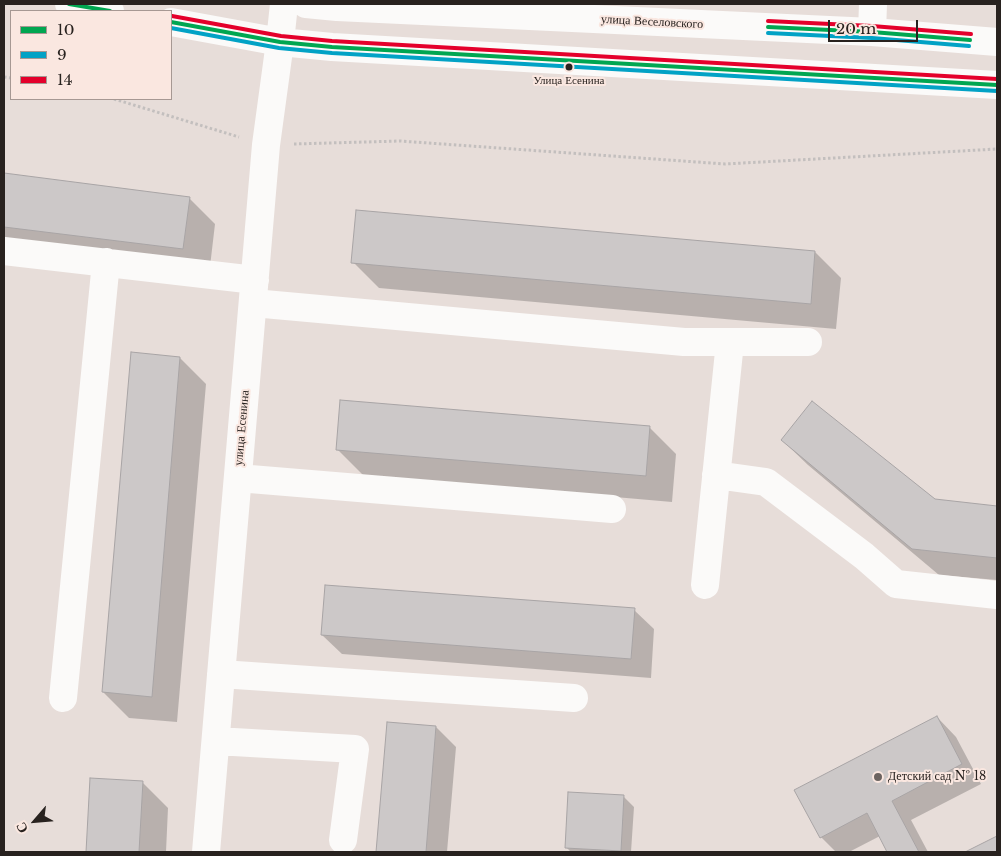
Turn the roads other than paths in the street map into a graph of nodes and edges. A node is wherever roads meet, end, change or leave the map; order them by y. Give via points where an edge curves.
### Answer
1 (69, 4) edge
2 (284, 4) edge
3 (307, 4) edge
4 (873, 4) edge
5 (104, 10) edge
6 (172, 22) edge
7 (872, 32) junction
8 (280, 42) junction
9 (997, 42) edge
10 (997, 84) edge
11 (4, 251) edge
12 (106, 262) junction
13 (254, 291) junction
14 (730, 342) junction
15 (808, 342) dead end
16 (716, 476) junction
17 (238, 478) junction
18 (612, 509) dead end
19 (704, 585) dead end
20 (997, 595) edge
21 (221, 674) junction
22 (63, 698) dead end
23 (574, 698) dead end
24 (216, 741) junction
25 (343, 840) dead end
26 (206, 852) edge

1 - 5 main road
2 - 8 main road, улица Есенина
3 - 7 main road, улица Веселовского
4 - 7 main road
6 - 8 main road
7 - 9 main road, улица Веселовского
8 - 10 main road
8 - 13 main road, улица Есенина via 266,145
11 - 12 main road
12 - 13 main road
12 - 22 main road
13 - 14 main road via 684,342
13 - 17 main road, улица Есенина
14 - 15 main road
14 - 16 main road
16 - 19 main road
16 - 20 main road via 766,482 896,584
17 - 18 main road
17 - 21 main road, улица Есенина
21 - 23 main road
21 - 24 main road, улица Есенина
24 - 25 main road via 355,749
24 - 26 main road, улица Есенина

